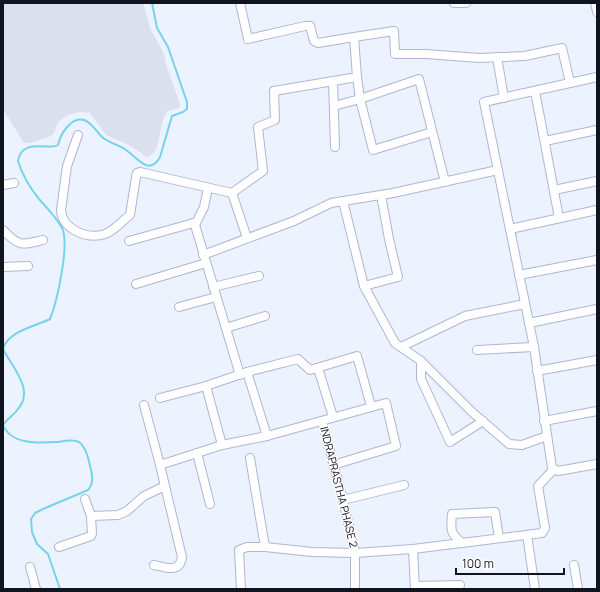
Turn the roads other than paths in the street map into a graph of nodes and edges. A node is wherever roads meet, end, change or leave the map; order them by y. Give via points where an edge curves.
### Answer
1 (240, 3) edge
2 (454, 3) edge
3 (466, 3) edge
4 (595, 3) edge
5 (597, 12) edge
6 (354, 37) junction
7 (497, 57) junction
8 (358, 77) junction
9 (597, 78) edge
10 (333, 81) junction
11 (570, 84) junction
12 (535, 91) junction
13 (360, 98) junction
14 (504, 98) junction
15 (334, 106) junction
16 (597, 130) edge
17 (432, 132) junction
18 (78, 135) dead end
19 (544, 141) junction
20 (335, 147) dead end
21 (498, 170) junction
22 (597, 181) edge
23 (445, 182) junction
24 (14, 183) dead end
25 (3, 185) edge
26 (208, 188) junction
27 (554, 190) junction
28 (232, 193) junction
29 (381, 195) junction
30 (343, 201) junction
31 (597, 210) edge
32 (559, 218) junction
33 (195, 225) junction
34 (510, 229) junction
35 (3, 230) edge
36 (247, 238) junction
37 (43, 240) dead end
38 (129, 242) dead end
39 (203, 255) junction
40 (597, 260) edge
41 (206, 263) junction
42 (28, 266) dead end
43 (3, 267) edge
44 (519, 275) junction
45 (260, 276) dead end
46 (136, 284) dead end
47 (364, 286) junction
48 (213, 287) junction
49 (216, 297) junction
50 (525, 304) junction
51 (179, 307) dead end
52 (597, 309) edge
53 (265, 316) dead end
54 (529, 323) junction
55 (226, 328) junction
56 (401, 347) junction
57 (534, 347) junction
58 (477, 350) dead end
59 (597, 360) edge
60 (421, 361) junction
61 (318, 368) junction
62 (537, 371) junction
63 (244, 373) junction
64 (206, 386) junction
65 (160, 398) dead end
66 (144, 405) dead end
67 (371, 406) junction
68 (597, 411) edge
69 (334, 417) junction
70 (322, 421) junction
71 (482, 421) junction
72 (544, 421) junction
73 (267, 436) junction
74 (547, 436) junction
75 (222, 445) junction
76 (197, 453) junction
77 (250, 458) dead end
78 (597, 464) edge
79 (160, 465) junction
80 (333, 465) junction
81 (554, 469) junction
82 (404, 485) dead end
83 (165, 486) junction
84 (85, 499) dead end
85 (343, 500) junction
86 (210, 504) dead end
87 (91, 516) junction
88 (527, 535) junction
89 (499, 538) junction
90 (462, 543) junction
91 (59, 547) dead end
92 (265, 547) junction
93 (413, 548) junction
94 (355, 553) junction
95 (154, 565) dead end
96 (574, 565) dead end
97 (30, 567) dead end
98 (460, 585) dead end
99 (415, 587) edge
100 (36, 589) edge
101 (241, 589) edge
102 (355, 589) edge
103 (534, 589) edge
104 (578, 589) edge

1 - 6 street via 248,39 305,26 310,26 314,41 318,43
2 - 3 street
4 - 5 street
6 - 7 street via 394,31 395,54
6 - 8 street
7 - 11 street via 525,56 562,48
7 - 14 street
8 - 10 street
8 - 13 street
9 - 11 street
10 - 15 street
10 - 28 street via 274,91 275,120 258,127 263,171
11 - 12 street
12 - 14 street
12 - 19 street
13 - 15 street
13 - 17 street via 373,150
13 - 17 street via 419,79
14 - 21 street via 484,102
15 - 20 street
16 - 19 street
17 - 23 street
18 - 26 street via 67,166 61,210 66,223 76,231 86,235 104,235 130,215 136,177 140,172
19 - 27 street
21 - 23 street
21 - 34 street
22 - 27 street
23 - 29 street
24 - 25 street
26 - 28 street
26 - 33 street via 204,207
27 - 32 street
28 - 36 street
29 - 30 street
29 - 47 street via 398,277
30 - 36 street via 331,203 294,221
30 - 47 street
31 - 32 street
32 - 34 street
33 - 38 street via 193,223
33 - 39 street
34 - 44 street
35 - 37 street via 19,243
36 - 39 street
39 - 41 street
40 - 44 street
41 - 46 street
41 - 48 street
42 - 43 street
44 - 50 street
45 - 48 street
47 - 56 street via 394,343
48 - 49 street
49 - 51 street
49 - 55 street
50 - 54 street
50 - 56 street via 465,316
52 - 54 street
53 - 55 street
54 - 57 street
55 - 63 street
56 - 60 street
57 - 58 street
57 - 62 street
59 - 62 street
60 - 71 street
60 - 71 street via 421,379 450,442
61 - 63 street via 310,370 298,359
61 - 67 street via 357,356
61 - 69 street
62 - 72 street
63 - 64 street
63 - 73 street
64 - 65 street
64 - 75 street
66 - 79 street
67 - 69 street
67 - 80 street via 386,403 396,446
68 - 72 street
69 - 70 street
70 - 73 street
70 - 80 street, INDRAPRASTHA PHASE 2
71 - 74 street via 509,444 522,445
72 - 74 street
73 - 75 street
74 - 81 street
75 - 76 street
76 - 79 street
76 - 86 street
77 - 92 street
78 - 81 street via 558,471
79 - 83 street
80 - 85 street, INDRAPRASTHA PHASE 2
81 - 88 street via 538,486 545,528 542,533
82 - 85 street
83 - 87 street via 144,496 127,511 108,516
83 - 95 street via 182,561 170,569
84 - 87 street
85 - 94 street, INDRAPRASTHA PHASE 2
87 - 91 street via 91,536
88 - 89 street
88 - 103 street
89 - 90 street
89 - 90 street via 495,512 452,514 452,533
90 - 93 street
92 - 94 street
92 - 101 street via 247,547 239,550
93 - 94 street
93 - 99 street
94 - 102 street, INDRAPRASTHA PHASE 2
96 - 104 street
97 - 100 street
98 - 99 street

